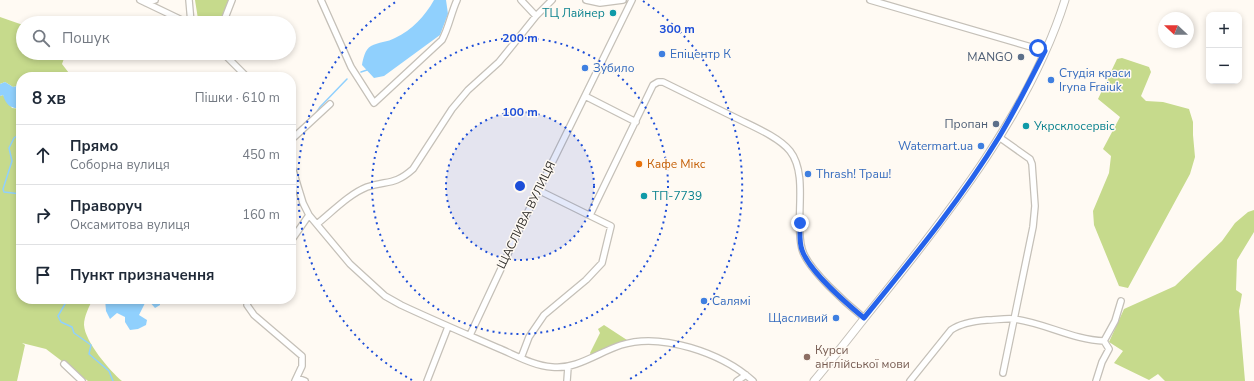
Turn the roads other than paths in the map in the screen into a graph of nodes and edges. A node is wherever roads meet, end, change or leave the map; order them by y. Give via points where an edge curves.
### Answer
1 (140, 0) edge
2 (155, 0) edge
3 (188, 0) edge
4 (232, 0) edge
5 (321, 0) edge
6 (457, 0) edge
7 (521, 0) edge
8 (552, 0) edge
9 (586, 0) edge
10 (623, 0) edge
11 (632, 0) edge
12 (870, 0) edge
13 (1065, 0) edge
14 (146, 3) junction
15 (173, 16) edge
16 (190, 16) edge
17 (226, 16) edge
18 (536, 16) junction
19 (1045, 51) junction
20 (230, 60) edge
21 (242, 72) edge
22 (585, 96) junction
23 (330, 104) dead end
24 (636, 122) junction
25 (296, 135) edge
26 (999, 137) junction
27 (296, 180) edge
28 (538, 190) junction
29 (590, 214) junction
30 (310, 215) junction
31 (317, 224) junction
32 (296, 234) edge
33 (1121, 301) dead end
34 (247, 304) edge
35 (864, 318) junction
36 (1013, 319) junction
37 (448, 327) junction
38 (470, 335) junction
39 (1104, 341) junction
40 (522, 358) junction
41 (64, 364) dead end
42 (568, 367) junction
43 (1003, 373) dead end
44 (746, 374) junction
45 (296, 380) edge
46 (82, 381) edge
47 (305, 381) edge
48 (427, 381) edge
49 (566, 381) edge
50 (738, 381) edge
51 (753, 381) edge
52 (814, 381) edge
53 (910, 381) edge
54 (1096, 381) edge

1 - 14 street
2 - 14 street
3 - 16 street
4 - 17 street
5 - 6 street via 351,67 374,103 442,40
7 - 18 street
8 - 18 street
9 - 10 street via 600,3
11 - 22 street, ЩАСЛИВА ВУЛИЦЯ
12 - 19 street
13 - 19 main road
14 - 15 street
18 - 31 street via 499,62 456,104 413,169 394,182 368,187 355,194
19 - 26 main road
20 - 21 street
22 - 24 street
22 - 28 street, ЩАСЛИВА ВУЛИЦЯ
23 - 25 street
24 - 29 street
24 - 35 street via 653,85 663,82 761,131 791,152 797,164 800,239 805,258 837,295
26 - 35 main road via 926,240
26 - 36 street via 1030,159 1034,187 1032,228
27 - 30 street
28 - 29 street
28 - 38 street, ЩАСЛИВА ВУЛИЦЯ
29 - 40 street via 611,226 602,262 586,280 544,314 529,337
30 - 31 street
30 - 32 street
31 - 37 street via 350,264 385,296
33 - 39 street via 1115,322
34 - 45 street via 254,315 302,356
35 - 52 main road
36 - 39 street via 1082,338
36 - 43 street
36 - 53 street via 979,320 957,326
37 - 38 street
37 - 48 street
38 - 40 street
39 - 54 street via 1109,349
40 - 42 street via 550,367
41 - 46 street
42 - 44 street via 621,345 646,340 706,353
42 - 49 street
44 - 50 street
44 - 51 street
45 - 47 street

